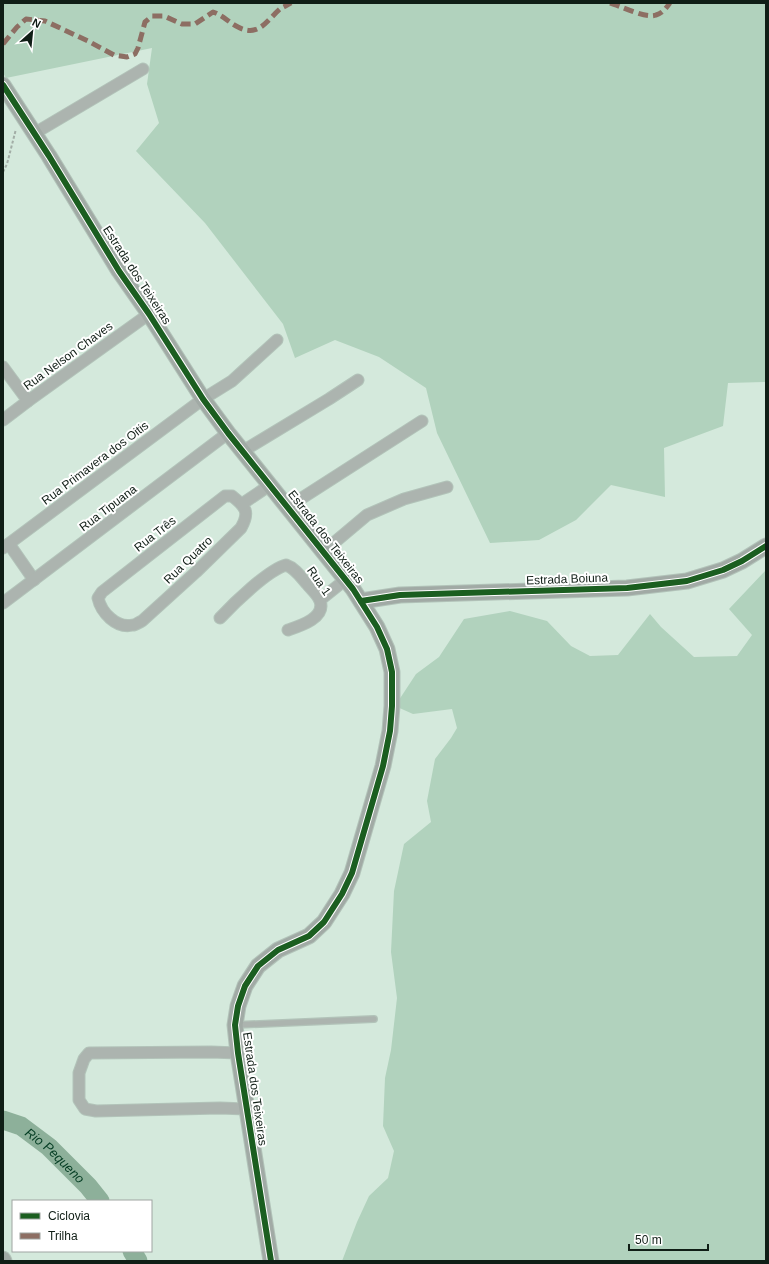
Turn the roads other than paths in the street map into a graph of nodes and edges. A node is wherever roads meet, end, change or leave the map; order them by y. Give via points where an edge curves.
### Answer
1 (143, 69) dead end
2 (3, 85) edge
3 (35, 133) junction
4 (149, 314) junction
5 (278, 340) dead end
6 (3, 367) edge
7 (358, 380) dead end
8 (203, 400) junction
9 (28, 401) junction
10 (3, 420) edge
11 (422, 421) dead end
12 (228, 433) junction
13 (243, 451) junction
14 (270, 485) junction
15 (447, 487) dead end
16 (244, 508) junction
17 (288, 508) junction
18 (6, 546) edge
19 (766, 546) edge
20 (324, 552) junction
21 (34, 580) junction
22 (345, 580) junction
23 (320, 600) junction
24 (361, 601) junction
25 (3, 603) edge
26 (220, 618) dead end
27 (142, 621) joint
28 (288, 630) dead end
29 (374, 1019) dead end
30 (235, 1025) junction
31 (238, 1053) junction
32 (246, 1109) junction
33 (271, 1261) edge

1 - 3 street
2 - 3 street, Estrada dos Teixeiras
3 - 4 street, Estrada dos Teixeiras via 119,271
4 - 8 street, Estrada dos Teixeiras
4 - 9 street, Rua Nelson Chaves
5 - 8 street, Rua Primavera dos Oitis via 232,381
6 - 9 street
7 - 13 street
8 - 12 street, Estrada dos Teixeiras
8 - 18 street, Rua Primavera dos Oitis
9 - 10 street, Rua Nelson Chaves
11 - 17 street
12 - 13 street, Estrada dos Teixeiras
12 - 21 street, Rua Tipuana
13 - 14 street, Estrada dos Teixeiras
14 - 16 street
14 - 17 street, Estrada dos Teixeiras
15 - 20 street via 404,499 367,515
16 - 27 street, Rua Quatro via 246,519 241,528
16 - 27 street, Rua Três via 232,496 225,496 102,592 98,598 99,605 108,617 117,623 132,626
17 - 20 street, Estrada dos Teixeiras
18 - 21 street
19 - 24 street, Estrada Boiuna via 723,570 687,581 627,588 400,595
20 - 22 street, Estrada dos Teixeiras
21 - 25 street, Rua Tipuana
22 - 23 street
22 - 24 street, Estrada dos Teixeiras
23 - 26 street, Rua 1 via 296,570 286,565 279,567 245,594
23 - 28 street, Rua 1 via 321,607 317,615 305,624
24 - 30 street, Estrada dos Teixeiras via 387,649 392,672 392,706 383,766 352,873 324,922 309,936 278,950 258,966 245,986
29 - 30 lane
30 - 31 street, Estrada dos Teixeiras
31 - 32 street, Estrada dos Teixeiras
31 - 32 street via 89,1053 79,1073 79,1100 85,1109 96,1111
32 - 33 street, Estrada dos Teixeiras

